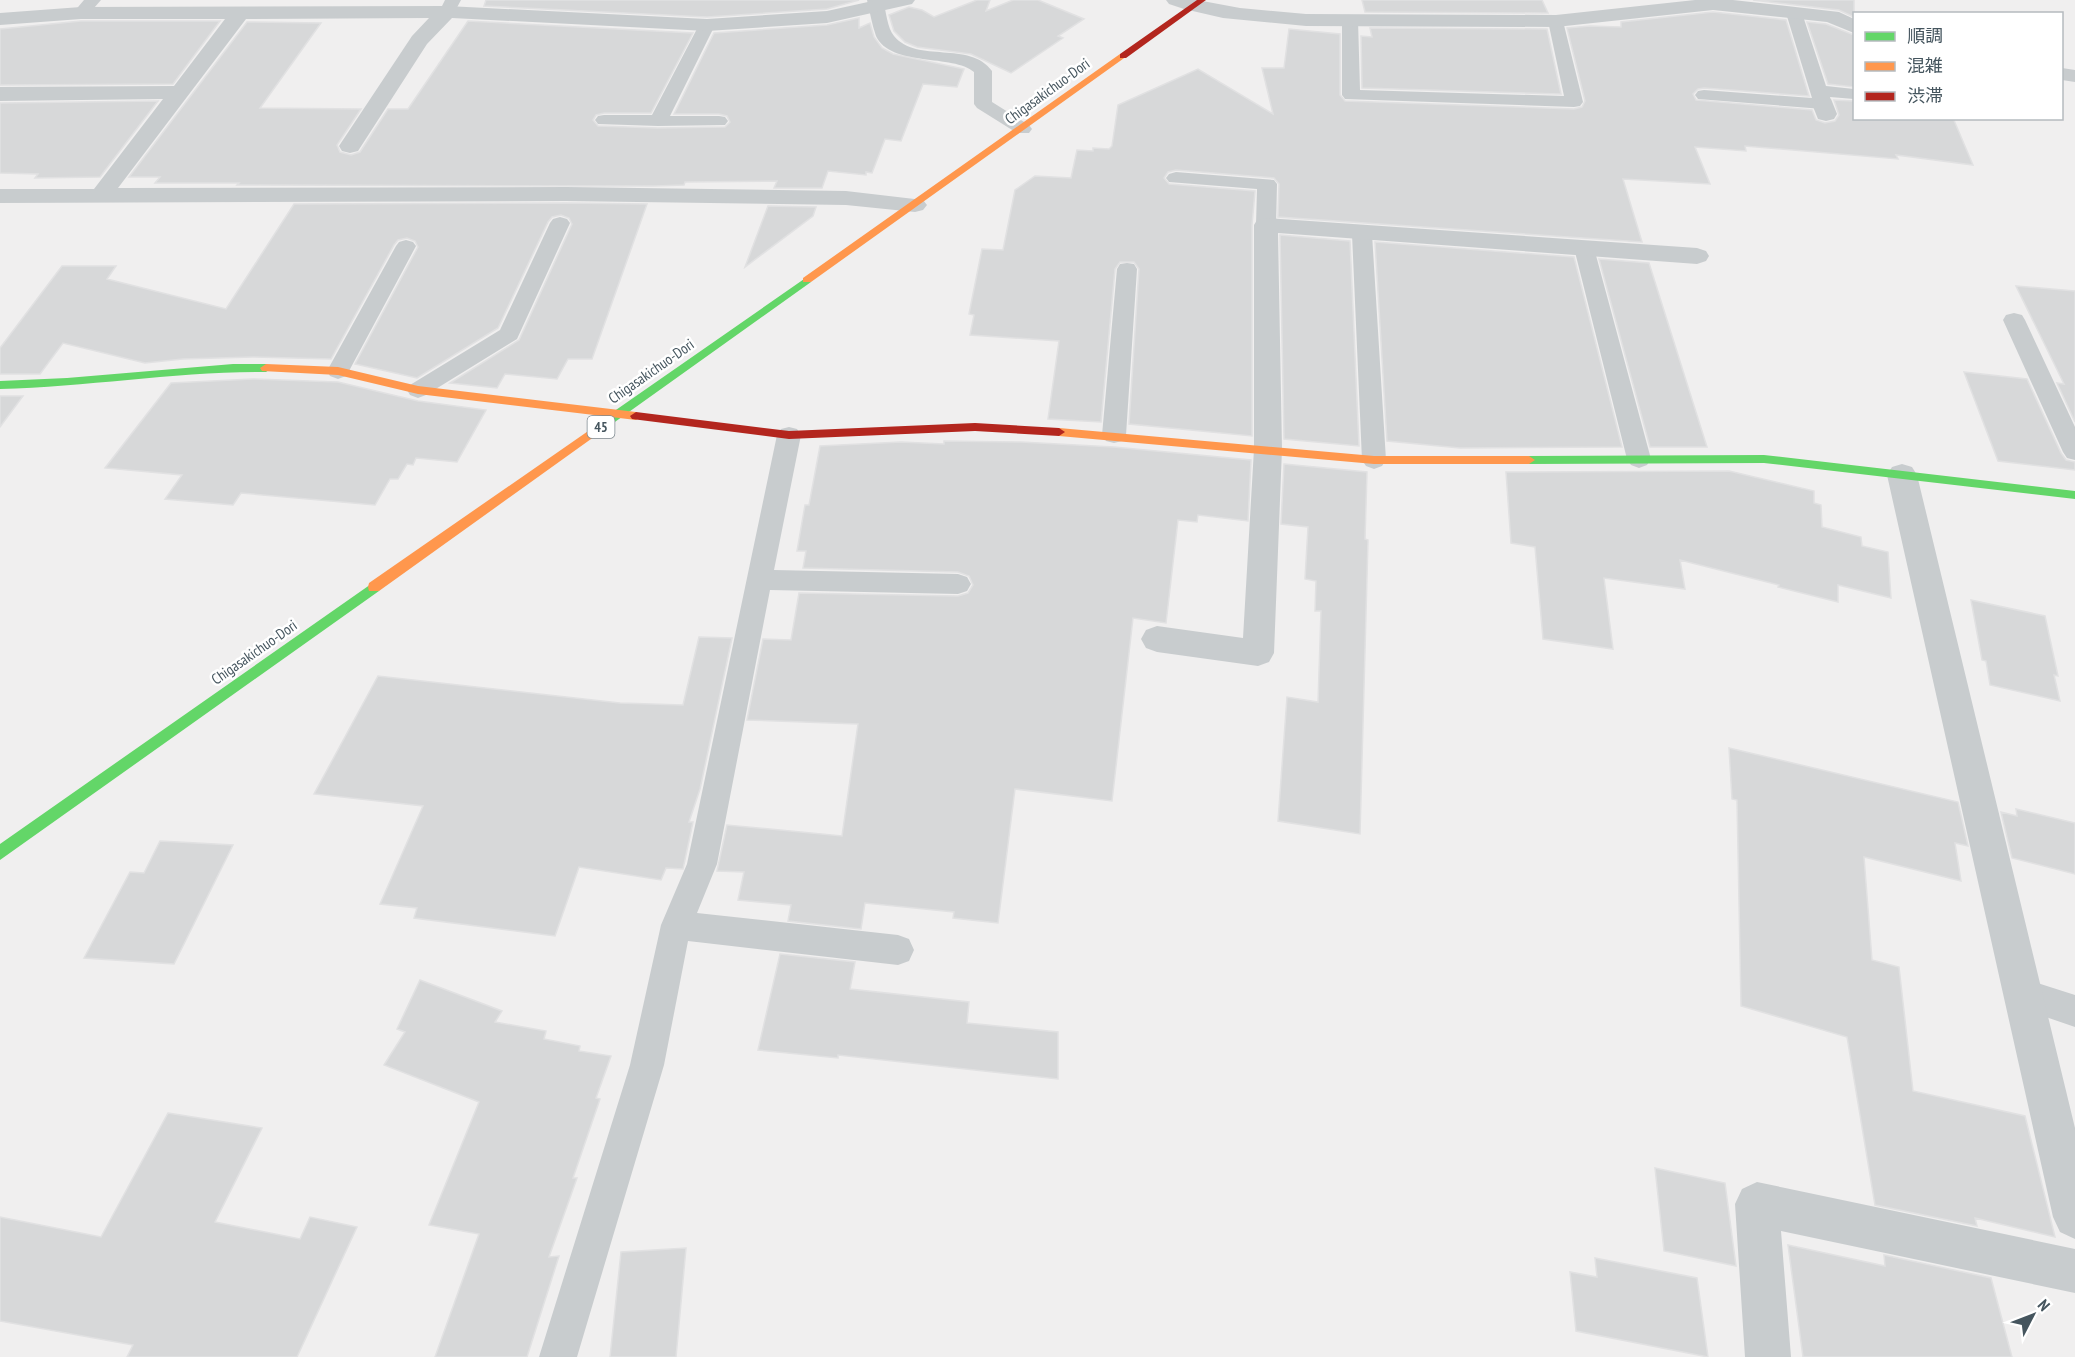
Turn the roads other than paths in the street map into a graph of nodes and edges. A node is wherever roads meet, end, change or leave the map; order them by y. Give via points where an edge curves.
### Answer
1 (734, 0) edge
2 (905, 0) edge
3 (1191, 2) edge
4 (875, 3) edge
5 (450, 6) edge
6 (87, 7) edge
7 (241, 12) junction
8 (1794, 13) junction
9 (0, 19) edge
10 (1350, 20) junction
11 (1556, 21) junction
12 (730, 24) junction
13 (707, 26) junction
14 (1853, 26) edge
15 (180, 92) junction
16 (0, 94) edge
17 (1853, 94) edge
18 (1704, 95) dead end
19 (1823, 103) junction
20 (604, 120) dead end
21 (658, 121) junction
22 (719, 121) dead end
23 (1023, 129) junction
24 (350, 146) dead end
25 (1176, 178) dead end
26 (101, 195) junction
27 (0, 196) edge
28 (915, 205) junction
29 (560, 223) dead end
30 (1266, 225) junction
31 (1362, 234) junction
32 (406, 246) dead end
33 (1584, 249) junction
34 (1697, 256) dead end
35 (1127, 268) dead end
36 (2014, 320) dead end
37 (338, 371) junction
38 (0, 385) edge
39 (418, 390) junction
40 (621, 413) junction
41 (789, 435) junction
42 (1114, 435) junction
43 (1268, 449) junction
44 (2075, 452) edge
45 (1639, 459) junction
46 (1374, 460) junction
47 (1902, 475) junction
48 (2075, 495) edge
49 (759, 580) junction
50 (958, 584) dead end
51 (1157, 639) dead end
52 (0, 853) edge
53 (676, 925) junction
54 (898, 950) dead end
55 (2022, 994) junction
56 (2075, 1011) edge
57 (2075, 1217) edge
58 (2075, 1271) edge
59 (558, 1357) edge
60 (1768, 1357) edge

1 - 12 street
2 - 4 street
3 - 10 street via 1275,18
3 - 23 street, Chigasakichuo-Dori / 45
4 - 12 street via 797,21
4 - 23 lane via 885,37 898,47 922,55 972,61 983,71 983,104
5 - 7 street
5 - 13 street
5 - 24 street via 419,39
6 - 7 street
6 - 9 street
7 - 15 street
8 - 11 street via 1713,4
8 - 14 street via 1832,16
8 - 19 lane
10 - 11 street
10 - 11 lane via 1352,95 1574,102
12 - 13 street
13 - 21 lane
15 - 16 street
15 - 26 street
17 - 19 lane
18 - 19 lane
20 - 21 lane
21 - 22 lane
23 - 28 street, Chigasakichuo-Dori / 45
25 - 30 lane via 1267,184
26 - 27 street
26 - 28 street via 741,196 846,198
28 - 40 street, Chigasakichuo-Dori / 45
29 - 39 lane via 509,334
30 - 31 street
30 - 43 street
31 - 33 street
31 - 46 lane
32 - 37 lane
33 - 34 street
33 - 45 lane
35 - 42 lane
36 - 44 lane
37 - 38 street via 183,370 41,385
37 - 39 street
39 - 40 street
40 - 41 street
40 - 52 street, Chigasakichuo-Dori / 45
41 - 42 street via 975,427
41 - 49 lane
42 - 43 street
43 - 46 street
43 - 51 street via 1258,653
45 - 46 street
45 - 47 street via 1764,459
47 - 48 street
47 - 55 street
49 - 50 lane
49 - 53 lane via 702,864
53 - 54 lane
53 - 59 lane via 647,1065
55 - 56 lane
55 - 57 street
58 - 60 street via 1757,1204

